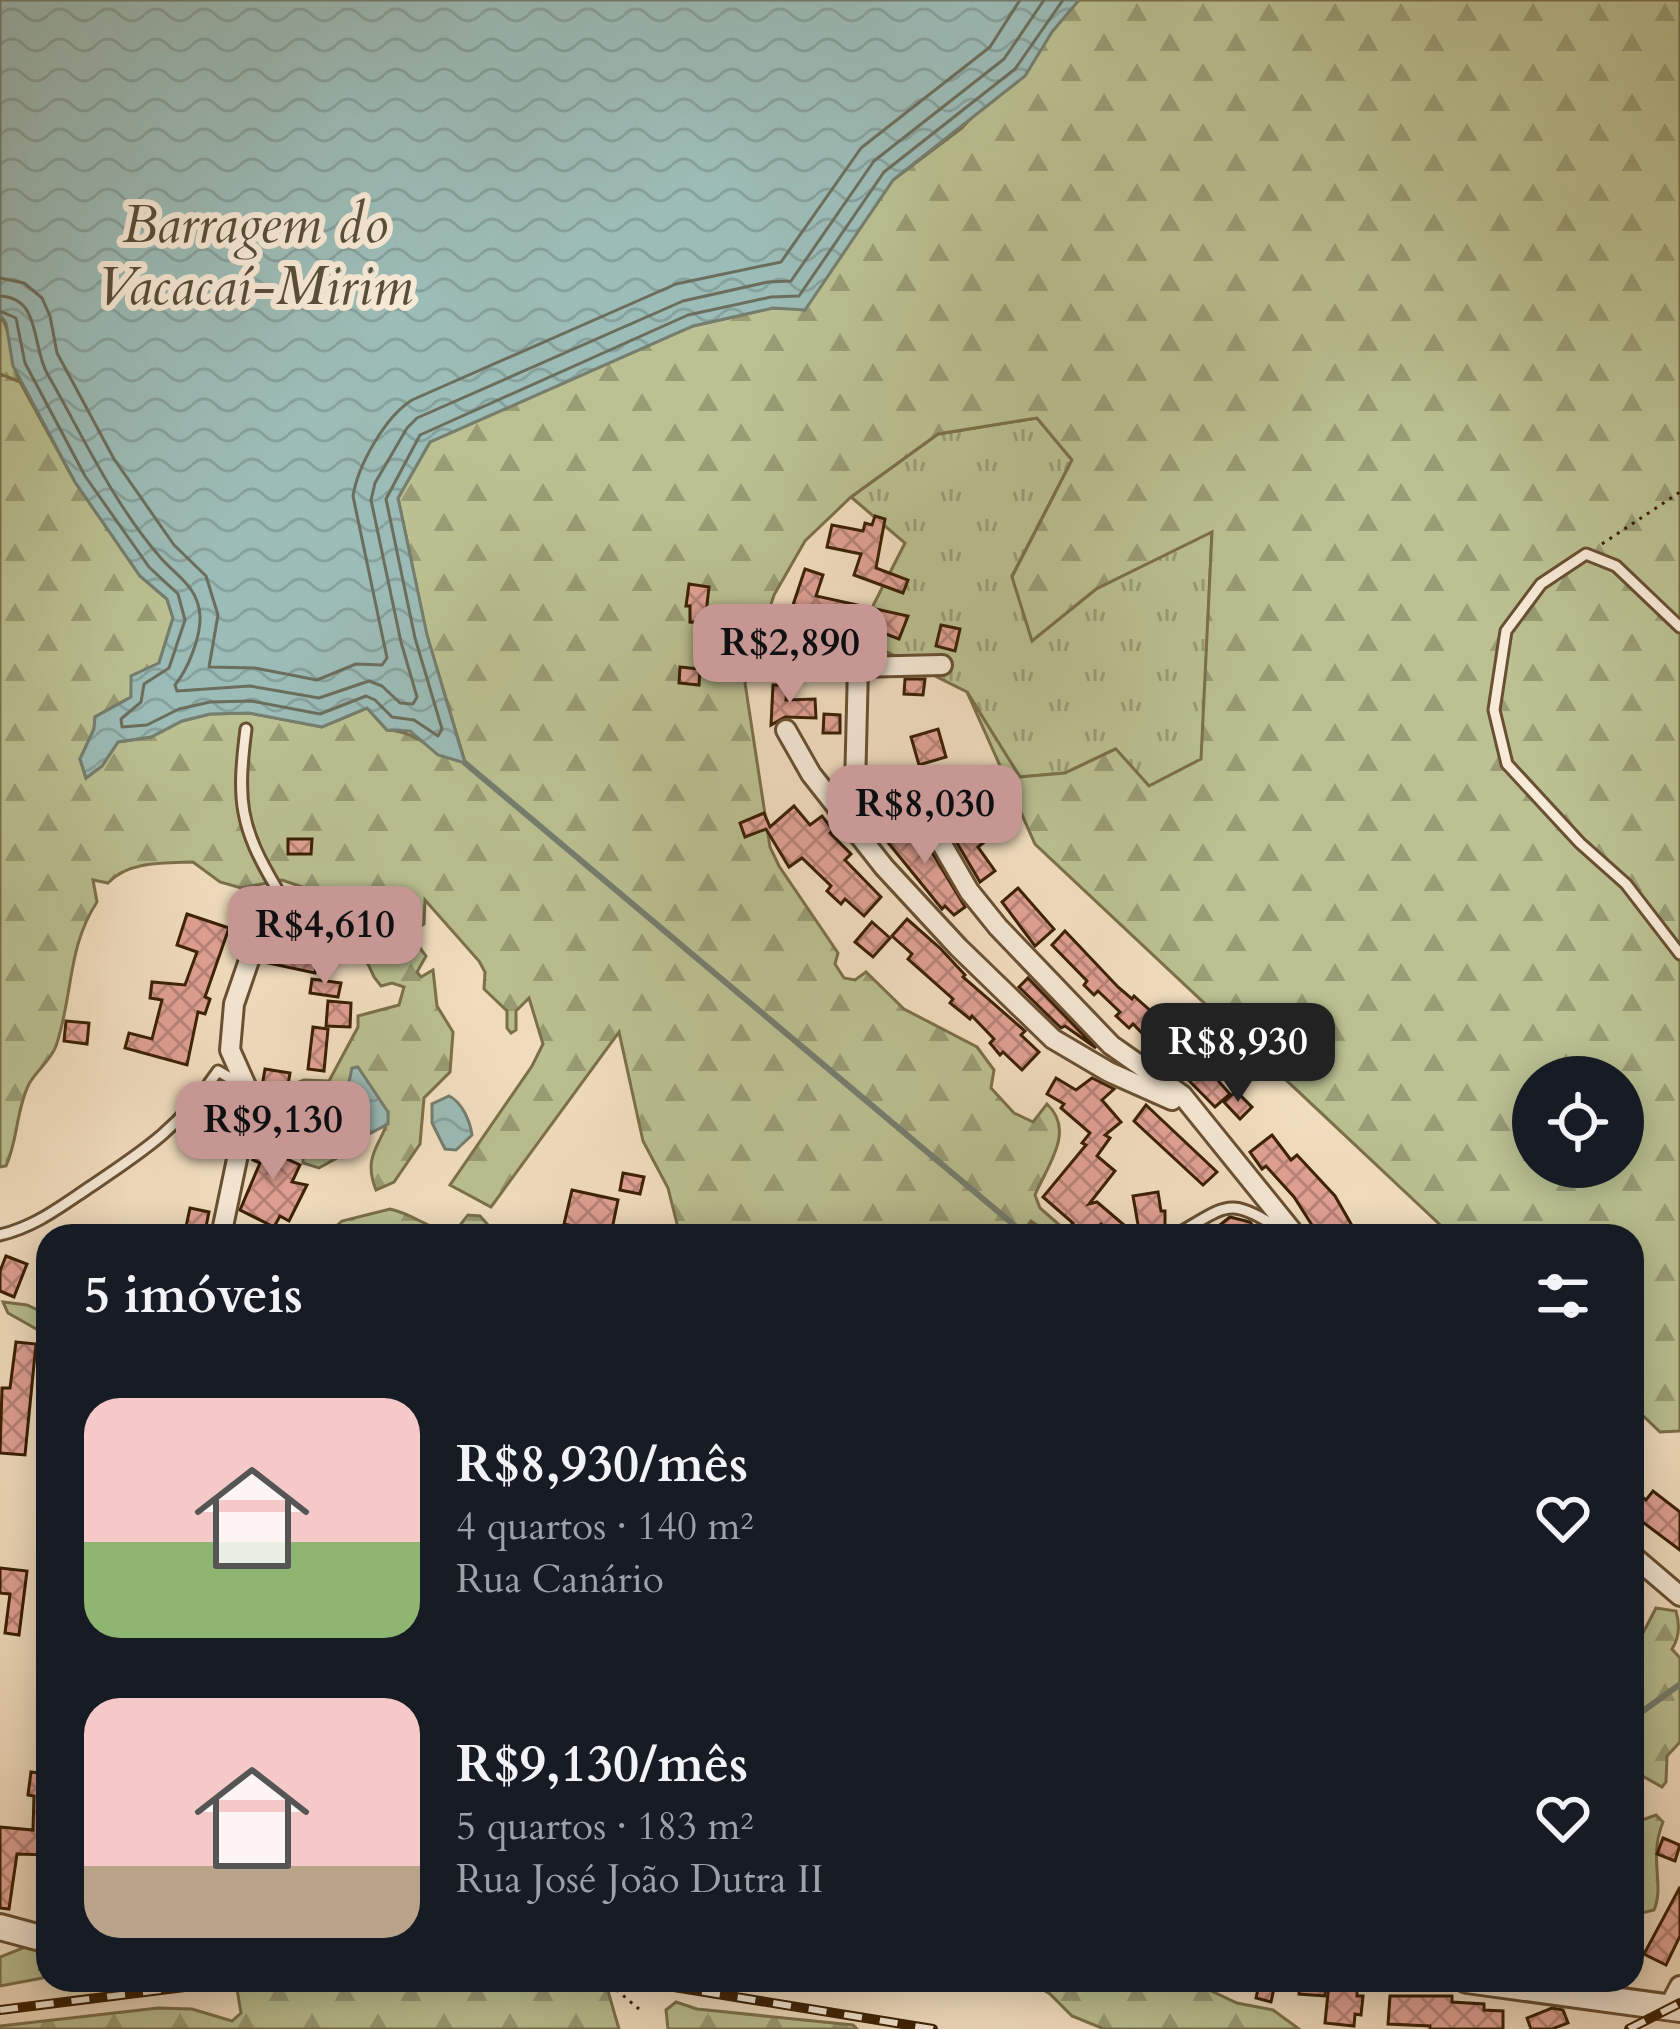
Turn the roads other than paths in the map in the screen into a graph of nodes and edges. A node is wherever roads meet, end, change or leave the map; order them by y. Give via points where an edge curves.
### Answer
1 (1680, 627) edge
2 (942, 665) dead end
3 (246, 729) dead end
4 (786, 730) dead end
5 (922, 810) dead end
6 (845, 817) junction
7 (267, 908) joint
8 (1680, 954) edge
9 (247, 1088) junction
10 (1193, 1109) junction
11 (224, 1224) edge
12 (1195, 1224) edge
13 (1273, 1224) edge
14 (1284, 1224) edge
15 (0, 1235) edge
16 (1644, 1565) edge
17 (1680, 1596) edge
18 (0, 1927) edge
19 (36, 1937) edge
20 (1591, 1992) edge
21 (1676, 2001) edge

1 - 8 lane via 1616,566 1586,554 1540,584 1507,632 1494,710 1507,764 1627,884
2 - 6 street via 858,667 855,788
3 - 7 lane via 239,788 254,844 278,889
4 - 6 street
5 - 10 street via 998,927 1111,1045
6 - 10 street via 931,919 1053,1039
7 - 9 street via 233,1004 230,1050
9 - 11 street
9 - 15 lane via 218,1070 155,1145 27,1228
10 - 14 street
12 - 13 lane via 1241,1205
16 - 17 street
18 - 19 street
20 - 21 street

